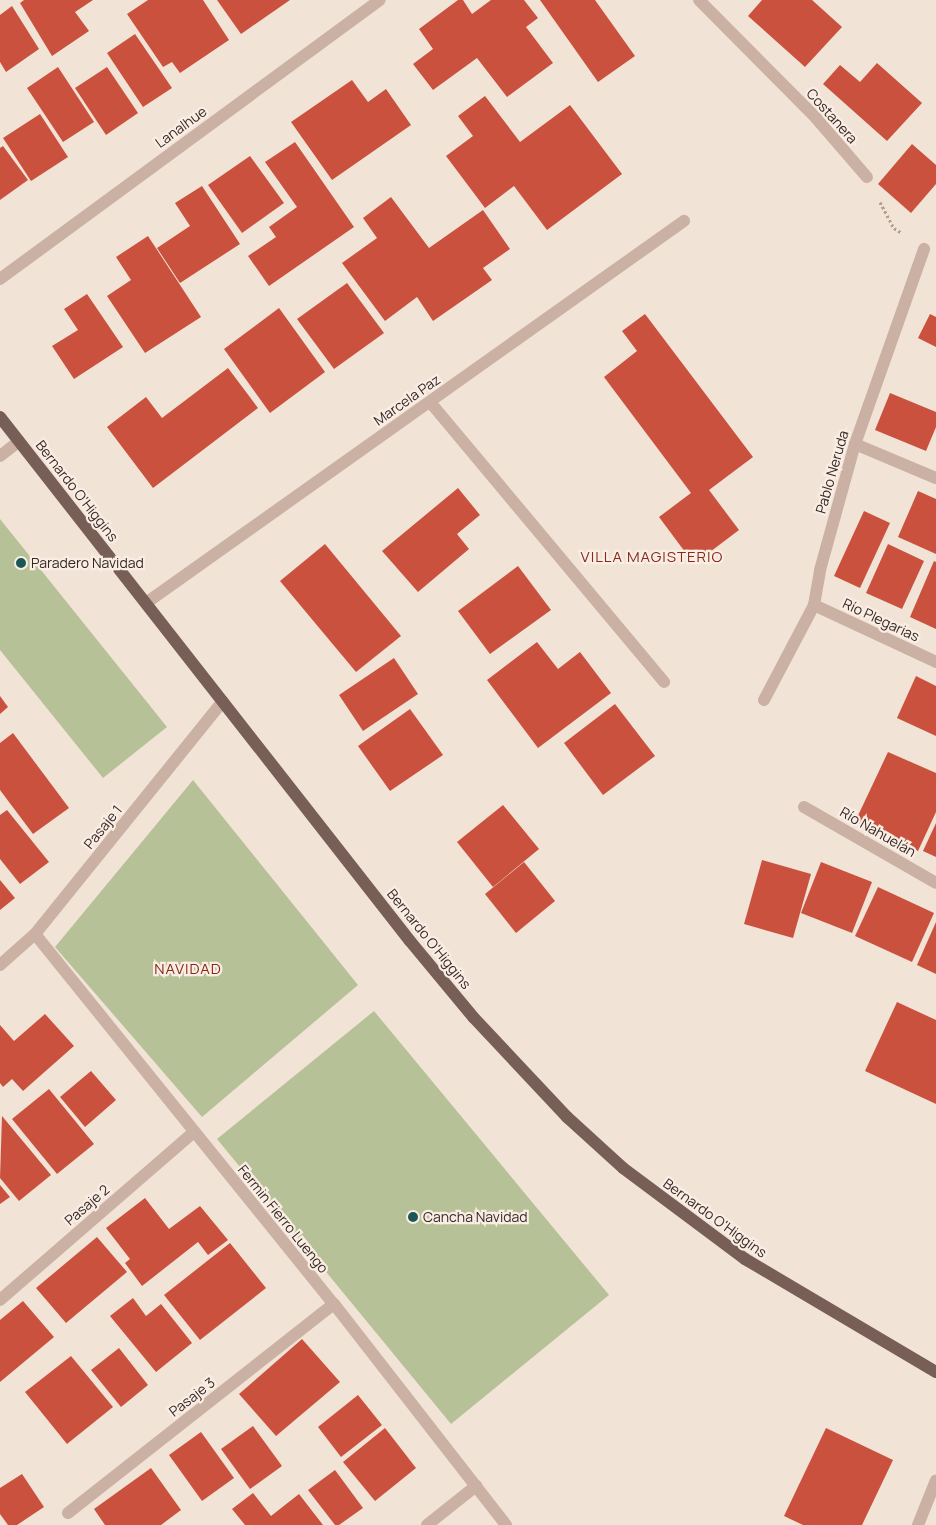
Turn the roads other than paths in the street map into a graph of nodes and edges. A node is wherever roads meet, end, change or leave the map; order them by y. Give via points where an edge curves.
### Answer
1 (380, 0) edge
2 (699, 0) edge
3 (867, 177) road end
4 (684, 221) dead end
5 (924, 248) road end
6 (0, 278) edge
7 (430, 402) junction
8 (0, 417) edge
9 (19, 441) junction
10 (855, 444) junction
11 (0, 456) edge
12 (936, 478) edge
13 (146, 603) junction
14 (814, 605) junction
15 (936, 662) edge
16 (664, 682) dead end
17 (764, 700) dead end
18 (223, 701) junction
19 (804, 807) dead end
20 (936, 884) edge
21 (35, 934) junction
22 (0, 965) edge
23 (194, 1133) junction
24 (0, 1300) edge
25 (334, 1304) junction
26 (936, 1372) edge
27 (936, 1480) edge
28 (476, 1486) junction
29 (68, 1513) dead end
30 (427, 1525) edge
31 (506, 1525) edge
32 (918, 1525) edge

1 - 6 street, Lanalhue
2 - 3 street, Costanera via 816,118
4 - 7 street, Marcela Paz
5 - 10 street, Pablo Neruda
7 - 13 street, Marcela Paz
7 - 16 street
8 - 9 main road, Bernardo O'Higgins
9 - 11 street
9 - 13 main road, Bernardo O'Higgins
10 - 12 street
10 - 14 street, Pablo Neruda via 820,570
13 - 18 main road, Bernardo O'Higgins
14 - 15 street, Río Plegarias
14 - 17 street, Pablo Neruda
18 - 21 street, Pasaje 1
18 - 26 main road, Bernardo O'Higgins via 462,1004 567,1117 683,1215 745,1259
19 - 20 street, Río Nahuelán
21 - 22 street, Pasaje 1
21 - 23 street, Fermin Fierro Luengo
23 - 24 street, Pasaje 2
23 - 25 street, Fermin Fierro Luengo
25 - 28 street, Fermin Fierro Luengo
25 - 29 street, Pasaje 3
27 - 32 street
28 - 30 street
28 - 31 street, Fermin Fierro Luengo

